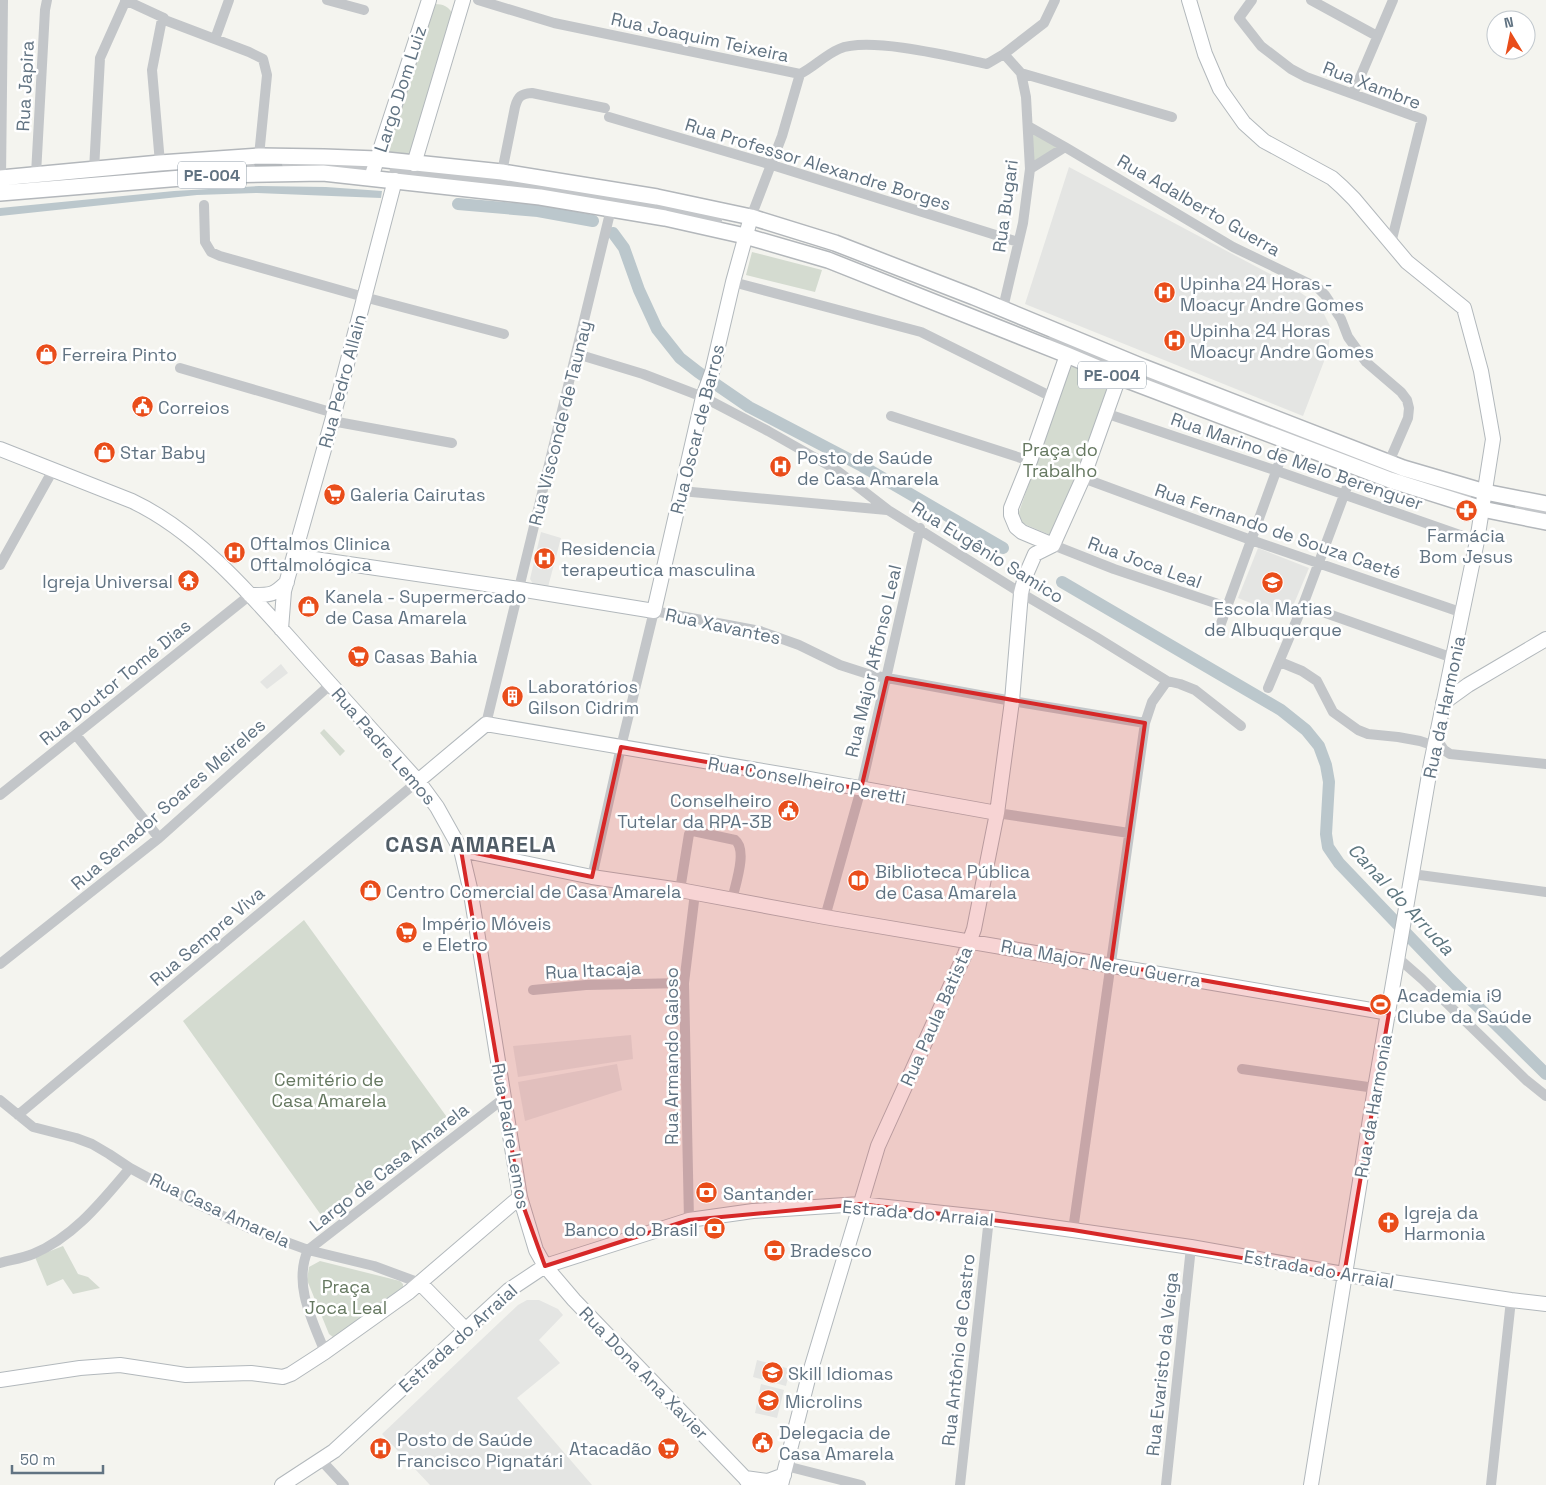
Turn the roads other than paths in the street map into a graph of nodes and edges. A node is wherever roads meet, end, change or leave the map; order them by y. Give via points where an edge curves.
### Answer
1 (3, 0) edge
2 (47, 0) edge
3 (126, 0) edge
4 (229, 0) edge
5 (327, 0) edge
6 (430, 0) edge
7 (463, 0) edge
8 (478, 0) edge
9 (1055, 0) edge
10 (1189, 0) edge
11 (1252, 0) edge
12 (1311, 0) edge
13 (1393, 0) edge
14 (364, 10) dead end
15 (162, 19) junction
16 (1377, 36) junction
17 (215, 39) junction
18 (1004, 54) junction
19 (1021, 73) junction
20 (800, 74) junction
21 (1353, 94) junction
22 (1172, 117) dead end
23 (1028, 126) junction
24 (1065, 147) junction
25 (258, 156) junction
26 (377, 160) junction
27 (160, 163) junction
28 (414, 164) junction
29 (772, 165) junction
30 (1030, 169) junction
31 (94, 170) junction
32 (502, 172) junction
33 (36, 174) junction
34 (395, 175) junction
35 (371, 178) junction
36 (0, 184) edge
37 (204, 205) dead end
38 (611, 210) junction
39 (755, 221) junction
40 (745, 236) junction
41 (1018, 242) junction
42 (1391, 243) junction
43 (733, 282) junction
44 (364, 297) junction
45 (1003, 308) junction
46 (504, 334) dead end
47 (1054, 336) joint
48 (577, 354) junction
49 (1067, 355) junction
50 (180, 368) dead end
51 (1119, 377) junction
52 (704, 394) junction
53 (1052, 397) junction
54 (1105, 413) junction
55 (891, 416) dead end
56 (333, 417) junction
57 (452, 443) dead end
58 (0, 449) edge
59 (1282, 455) dead end
60 (1030, 461) junction
61 (1389, 462) junction
62 (53, 470) junction
63 (1277, 471) junction
64 (1083, 478) junction
65 (1350, 479) dead end
66 (681, 491) junction
67 (1484, 492) junction
68 (1344, 494) junction
69 (1546, 504) edge
70 (1482, 508) junction
71 (888, 510) junction
72 (1546, 512) edge
73 (1546, 517) edge
74 (1546, 522) edge
75 (920, 528) junction
76 (1252, 540) junction
77 (1477, 542) junction
78 (1052, 545) junction
79 (294, 556) junction
80 (1319, 563) junction
81 (0, 565) edge
82 (288, 581) junction
83 (519, 589) junction
84 (1021, 593) junction
85 (250, 595) junction
86 (1303, 605) junction
87 (1228, 608) junction
88 (654, 612) junction
89 (1463, 614) junction
90 (1219, 628) dead end
91 (281, 629) junction
92 (1546, 639) edge
93 (1454, 658) junction
94 (1280, 662) junction
95 (887, 678) junction
96 (1167, 681) junction
97 (331, 684) junction
98 (1268, 688) dead end
99 (1012, 701) junction
100 (1443, 702) junction
101 (1145, 722) junction
102 (486, 724) junction
103 (1241, 726) dead end
104 (76, 736) junction
105 (1436, 742) junction
106 (621, 747) junction
107 (1450, 754) junction
108 (1431, 763) junction
109 (1546, 764) edge
110 (418, 781) junction
111 (861, 789) junction
112 (0, 795) edge
113 (997, 813) junction
114 (1128, 833) junction
115 (159, 838) junction
116 (461, 850) junction
117 (1412, 874) junction
118 (592, 876) junction
119 (680, 890) junction
120 (1546, 892) edge
121 (695, 893) junction
122 (732, 900) junction
123 (825, 917) junction
124 (970, 940) junction
125 (1398, 958) junction
126 (0, 964) edge
127 (1111, 964) junction
128 (684, 983) junction
129 (534, 990) dead end
130 (1389, 1013) junction
131 (1242, 1069) dead end
132 (1375, 1088) junction
133 (1546, 1096) edge
134 (503, 1099) junction
135 (0, 1100) edge
136 (18, 1115) junction
137 (130, 1168) junction
138 (520, 1197) junction
139 (860, 1204) junction
140 (989, 1218) junction
141 (689, 1220) junction
142 (1073, 1230) junction
143 (1191, 1247) junction
144 (308, 1250) junction
145 (0, 1263) edge
146 (545, 1266) junction
147 (1344, 1275) junction
148 (420, 1283) junction
149 (1511, 1300) junction
150 (1546, 1304) edge
151 (466, 1330) junction
152 (325, 1352) junction
153 (0, 1380) edge
154 (321, 1460) junction
155 (784, 1475) edge
156 (748, 1481) edge
157 (282, 1485) edge
158 (344, 1485) edge
159 (861, 1485) edge
160 (960, 1485) edge
161 (1166, 1485) edge
162 (1311, 1485) edge
163 (1492, 1485) edge

1 - 36 street
2 - 33 street, Rua Japira
3 - 15 street
3 - 31 street via 100,58
4 - 17 street
5 - 14 street
6 - 26 street, Largo Dom Luiz
7 - 28 street, Largo Dom Luiz
8 - 20 street, Rua Joaquim Teixeira via 554,23
9 - 18 street via 1044,23
10 - 42 street, Rua da Harmonia via 1205,54 1220,89 1244,122 1264,141 1342,187
11 - 21 street, Rua Xambre via 1239,18 1261,46 1306,77
12 - 16 street
13 - 16 street
15 - 17 street
15 - 27 street via 152,70
16 - 21 street
17 - 25 street via 258,56 265,65 267,75
18 - 19 street
18 - 20 street via 987,64 920,50 852,46 839,48
19 - 22 street
19 - 23 street, Rua Bugari
20 - 29 street
21 - 42 street, Rua Xambre via 1422,119
23 - 24 street, Rua Adalberto Guerra
23 - 30 street, Rua Bugari
24 - 30 street
24 - 61 street, Rua Adalberto Guerra via 1233,247 1318,288 1366,362 1407,400 1408,418
25 - 26 main road, PE-004
25 - 27 main road, PE-004
26 - 28 main road, PE-004
26 - 35 street, Largo Dom Luiz
27 - 31 main road, PE-004
28 - 32 main road, PE-004
29 - 32 street, Rua Professor Alexandre Borges via 607,112 532,93 517,98
29 - 39 street
29 - 41 street, Rua Professor Alexandre Borges
30 - 41 street, Rua Bugari
31 - 33 main road, PE-004
32 - 39 main road, PE-004 via 657,197
33 - 36 main road, PE-004
34 - 34 street via 487,179 626,198 718,217 715,225 630,206
34 - 35 main road, PE-004
34 - 38 main road, PE-004
34 - 44 street, Rua Pedro Allain
35 - 36 main road, PE-004 via 323,173
36 - 36 street via 266,162 371,168 370,171 223,167
37 - 44 street via 205,242 211,252
38 - 40 main road, PE-004
38 - 48 street, Rua Visconde de Taunay
39 - 39 street via 876,265 1041,330 1036,339 824,253 755,234
39 - 40 street, Rua Oscar de Barros
39 - 45 main road, PE-004 via 835,243
40 - 43 street, Rua Oscar de Barros
40 - 49 main road, PE-004 via 828,260
41 - 45 street, Rua Bugari
42 - 67 street, Rua da Harmonia via 1407,262 1464,308 1488,402 1493,438
43 - 52 street, Rua Oscar de Barros
43 - 53 street via 912,329
44 - 46 street
44 - 56 street, Rua Pedro Allain
45 - 61 main road, PE-004 via 1143,367
47 - 47 street via 1337,451 1466,495 1465,500 1146,383 1052,344
48 - 52 street, Rua Eugênio Samico
48 - 83 street, Rua Visconde de Taunay
49 - 51 main road, PE-004
49 - 53 street
50 - 56 street
51 - 54 street
51 - 70 main road, PE-004 via 1390,480
52 - 66 street, Rua Oscar de Barros
52 - 71 street, Rua Eugênio Samico via 835,469
53 - 60 street
54 - 63 street, Rua Marino de Melo Berenguer
54 - 64 street
55 - 60 street
56 - 57 street
56 - 79 street, Rua Pedro Allain
58 - 62 street, Rua Padre Lemos
59 - 63 street
60 - 78 street via 1011,514 1016,527 1022,532
61 - 67 main road, PE-004
62 - 81 street
62 - 85 street, Rua Padre Lemos via 144,507 186,536 231,574
63 - 68 street, Rua Marino de Melo Berenguer
63 - 76 street
64 - 76 street, Rua Fernando de Souza Caeté
64 - 78 street
65 - 68 street
66 - 71 street
66 - 88 street, Rua Oscar de Barros
67 - 69 main road, PE-004
67 - 70 street, Rua da Harmonia
68 - 77 street, Rua Marino de Melo Berenguer
68 - 80 street
70 - 74 main road, PE-004
70 - 77 street, Rua da Harmonia
71 - 75 street, Rua Eugênio Samico
72 - 73 street via 1489,498 1487,504
75 - 84 street, Rua Eugênio Samico
75 - 95 street, Rua Major Affonso Leal
76 - 80 street, Rua Fernando de Souza Caeté
76 - 87 street
77 - 89 street, Rua da Harmonia
78 - 84 street, Rua Paula Batista via 1035,554
78 - 87 street, Rua Joca Leal
79 - 82 street, Rua Pedro Allain
79 - 83 street, Rua Xavantes
80 - 86 street
80 - 89 street, Rua Fernando de Souza Caeté
82 - 85 street via 276,593
82 - 91 street, Rua Pedro Allain via 282,600
83 - 88 street, Rua Xavantes
83 - 102 street, Rua Visconde de Taunay
84 - 96 street, Rua Eugênio Samico
84 - 99 street, Rua Paula Batista
85 - 91 street, Rua Padre Lemos
85 - 104 street, Rua Doutor Tomé Dias
86 - 93 street
86 - 94 street
87 - 90 street
88 - 95 street, Rua Xavantes via 760,631 859,672
88 - 106 street, Rua Oscar de Barros
89 - 93 street, Rua da Harmonia
91 - 97 street, Rua Padre Lemos
92 - 100 street
93 - 100 street, Rua da Harmonia
94 - 98 street
94 - 105 street via 1317,681 1333,712 1358,730 1375,736
95 - 99 street, Rua Xavantes
95 - 111 street, Rua Major Affonso Leal
96 - 101 street via 1152,702
96 - 103 street, Rua Eugênio Samico via 1195,690
97 - 110 street, Rua Padre Lemos
97 - 115 street, Rua Senador Soares Meireles
99 - 101 street, Rua Xavantes
99 - 113 street, Rua Paula Batista
100 - 105 street, Rua da Harmonia
101 - 114 street
102 - 106 street, Rua Conselheiro Peretti
102 - 110 street
104 - 112 street, Rua Doutor Tomé Dias
104 - 115 street
105 - 107 street
105 - 108 street, Rua da Harmonia
106 - 111 street, Rua Conselheiro Peretti
106 - 118 street, Rua Oscar de Barros
107 - 108 street via 1442,755
107 - 109 street
108 - 117 street, Rua da Harmonia
110 - 116 street, Rua Padre Lemos via 437,806
110 - 136 street, Rua Sempre Viva
111 - 113 street, Rua Conselheiro Peretti
111 - 123 street, Rua Major Affonso Leal
113 - 114 street, Rua Conselheiro Peretti
113 - 124 street, Rua Paula Batista
114 - 127 street
115 - 126 street, Rua Senador Soares Meireles
116 - 118 street, Rua Major Nereu Guerra
116 - 134 street, Rua Padre Lemos via 475,915
117 - 120 street
117 - 125 street, Rua da Harmonia
118 - 119 street, Rua Major Nereu Guerra
119 - 121 street, Rua Major Nereu Guerra
119 - 122 street via 689,834 693,831 738,843 742,855
121 - 122 street, Rua Major Nereu Guerra
121 - 128 street, Rua Armando Gaioso
122 - 123 street, Rua Major Nereu Guerra
123 - 124 street, Rua Major Nereu Guerra
124 - 127 street, Rua Major Nereu Guerra
124 - 139 street, Rua Paula Batista via 878,1146
125 - 130 street, Rua da Harmonia
125 - 133 street
127 - 130 street, Rua Major Nereu Guerra
127 - 142 street
128 - 129 street, Rua Itacaja via 586,985
128 - 141 street, Rua Armando Gaioso
130 - 132 street, Rua da Harmonia
131 - 132 street
132 - 147 street, Rua da Harmonia
134 - 138 street, Rua Padre Lemos
134 - 144 street, Largo de Casa Amarela
135 - 136 street, Rua Casa Amarela
136 - 137 street, Rua Casa Amarela via 33,1127 92,1144
137 - 144 street, Rua Casa Amarela via 251,1229
137 - 145 street, Rua Casa Amarela via 73,1230 32,1254
138 - 146 street, Rua Padre Lemos via 533,1242
138 - 148 street
139 - 140 street, Estrada do Arraial
139 - 141 street, Estrada do Arraial via 753,1211
139 - 155 street, Rua Paula Batista via 808,1379
140 - 142 street, Estrada do Arraial
140 - 160 street, Rua Antônio de Castro
141 - 146 street, Estrada do Arraial
142 - 143 street, Estrada do Arraial
143 - 147 street, Estrada do Arraial
143 - 161 street, Rua Evaristo da Veiga
144 - 148 street, Rua Casa Amarela via 374,1266
144 - 152 street, Largo de Casa Amarela via 303,1266 304,1296
146 - 151 street, Estrada do Arraial via 509,1290
146 - 156 street, Rua Dona Ana Xavier
147 - 149 street, Estrada do Arraial
147 - 162 street, Rua da Harmonia
148 - 151 street, Rua Casa Amarela
148 - 152 street
149 - 150 street, Estrada do Arraial
149 - 163 street
151 - 154 street, Estrada do Arraial
152 - 153 street via 283,1377 251,1373 186,1375 120,1366 80,1368
154 - 157 street, Estrada do Arraial
154 - 158 street
155 - 156 street, Rua Dona Ana Xavier
155 - 159 street

